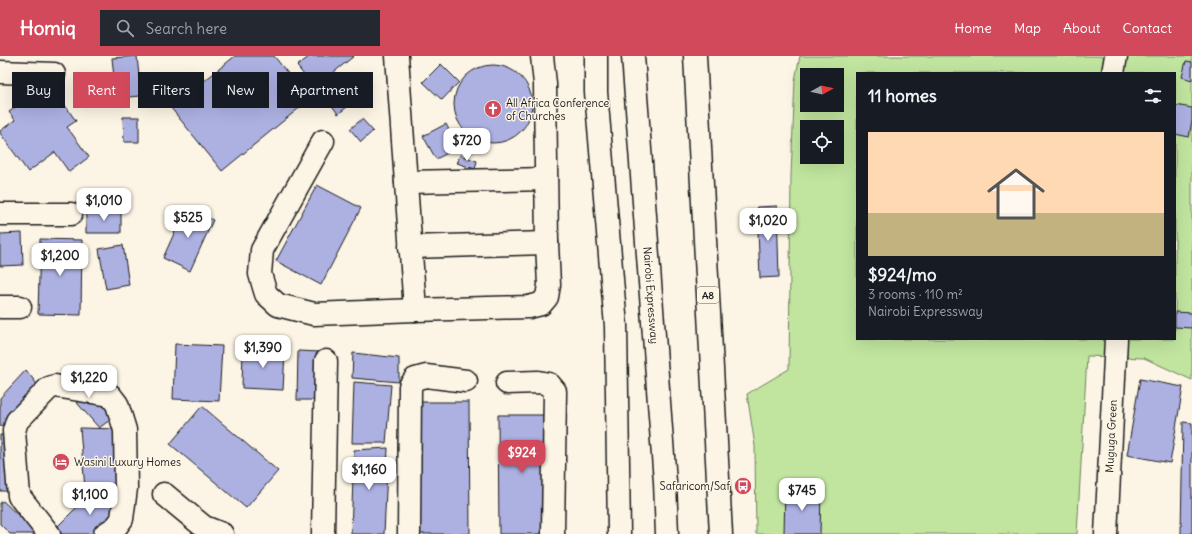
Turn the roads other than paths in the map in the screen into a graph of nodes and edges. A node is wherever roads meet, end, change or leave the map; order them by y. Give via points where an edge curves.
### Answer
1 (397, 56) edge
2 (542, 56) edge
3 (596, 56) edge
4 (632, 56) edge
5 (695, 56) edge
6 (1116, 56) edge
7 (0, 72) edge
8 (12, 72) edge
9 (1113, 72) edge
10 (323, 141) dead end
11 (546, 179) junction
12 (406, 182) junction
13 (0, 214) edge
14 (71, 214) dead end
15 (547, 243) junction
16 (410, 247) junction
17 (415, 310) junction
18 (1116, 340) edge
19 (326, 361) dead end
20 (466, 381) dead end
21 (507, 383) dead end
22 (164, 494) dead end
23 (49, 534) edge
24 (105, 534) edge
25 (222, 534) edge
26 (323, 534) edge
27 (409, 534) edge
28 (553, 534) edge
29 (619, 534) edge
30 (666, 534) edge
31 (721, 534) edge
32 (1106, 534) edge

1 - 12 main road
2 - 11 main road via 545,84
3 - 29 main road via 596,92 616,326
4 - 30 main road, Nairobi Expressway via 665,482
5 - 31 main road, A8
6 - 9 main road
7 - 8 main road
10 - 17 main road via 262,250 260,274 266,294 278,305 314,314
11 - 12 main road
11 - 15 main road
12 - 16 main road
13 - 14 main road
15 - 16 main road
15 - 17 main road via 549,285 547,297 541,304 529,307
16 - 17 main road
18 - 32 main road, Muguga Green
19 - 26 main road
20 - 27 main road via 426,376 415,379 410,386
21 - 28 main road via 538,382 550,384 555,390
22 - 25 main road via 204,526
23 - 24 main road via 19,496 14,431 17,421 49,388 55,386 110,395 117,404 125,430 126,488 122,519 116,527

